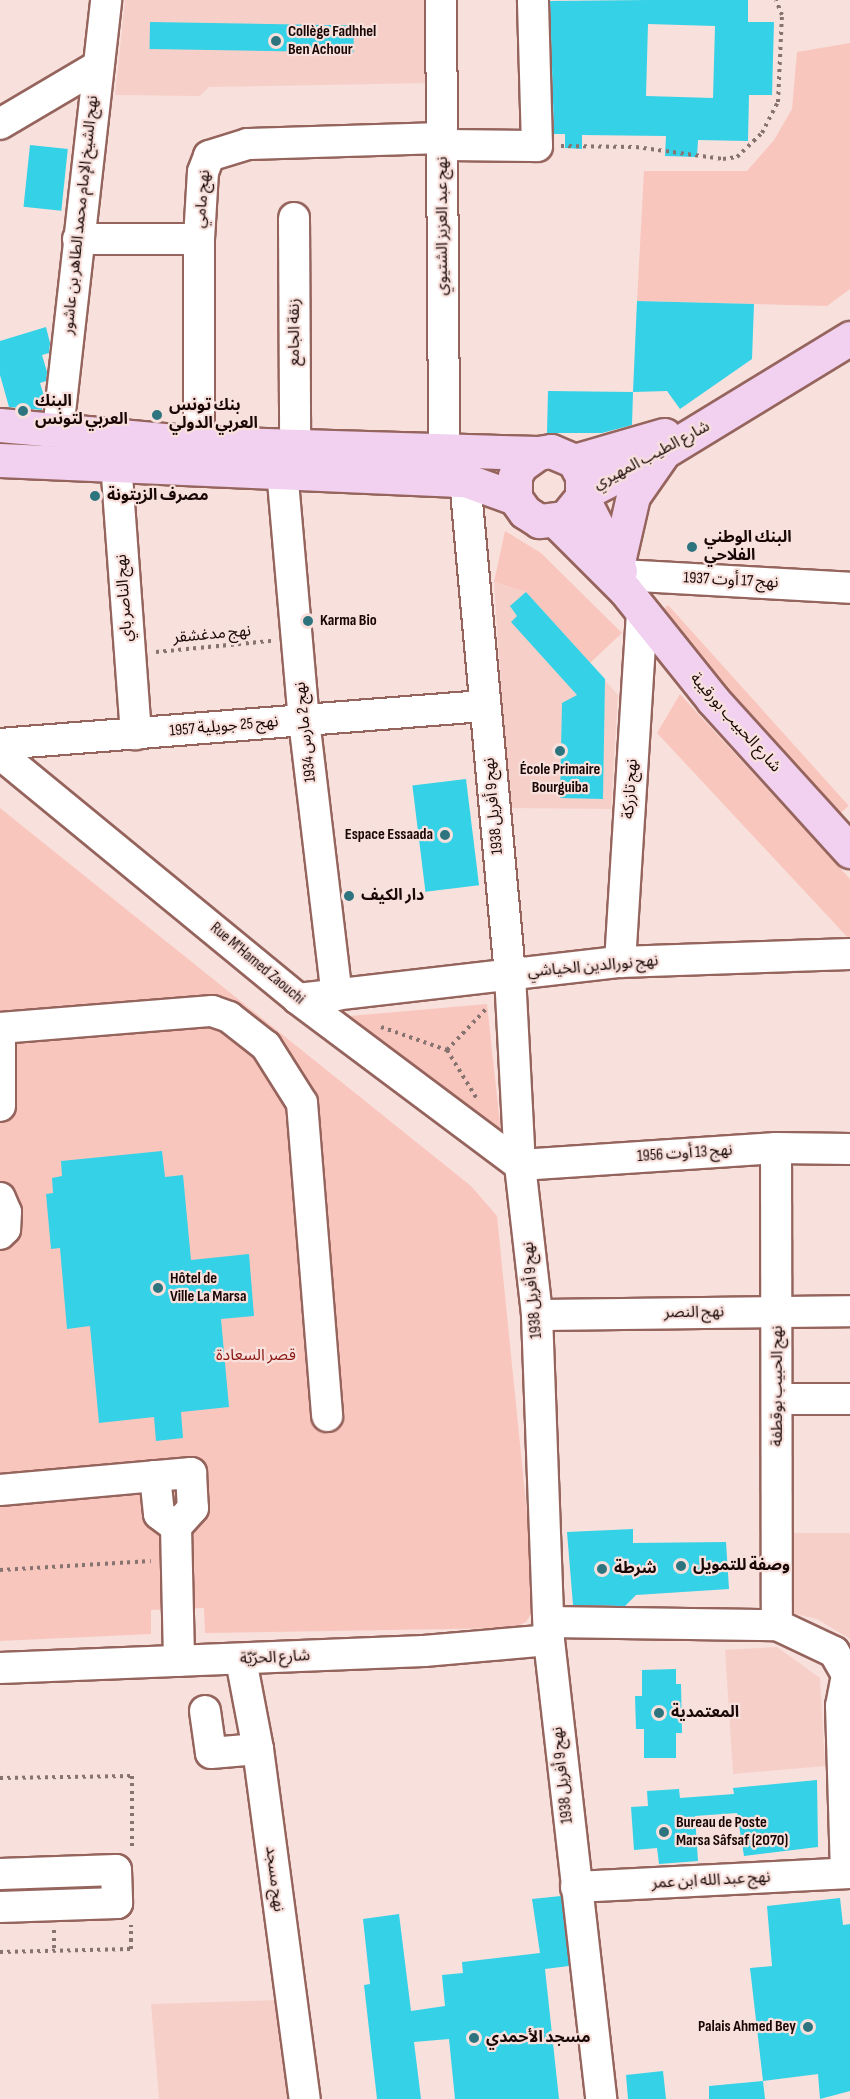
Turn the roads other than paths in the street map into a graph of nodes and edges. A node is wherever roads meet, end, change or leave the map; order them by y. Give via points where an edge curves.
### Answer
1 (106, 0) edge
2 (441, 0) edge
3 (533, 0) edge
4 (98, 66) junction
5 (0, 124) edge
6 (443, 142) junction
7 (294, 218) dead end
8 (78, 239) junction
9 (199, 239) junction
10 (850, 338) edge
11 (720, 418) junction
12 (58, 430) junction
13 (6, 439) edge
14 (199, 443) junction
15 (444, 451) junction
16 (665, 451) junction
17 (538, 453) junction
18 (288, 457) junction
19 (574, 461) junction
20 (116, 462) junction
21 (465, 480) junction
22 (583, 495) junction
23 (515, 498) junction
24 (556, 521) junction
25 (624, 585) junction
26 (850, 588) edge
27 (485, 706) junction
28 (304, 720) junction
29 (136, 734) junction
30 (0, 744) edge
31 (0, 754) edge
32 (850, 851) edge
33 (850, 954) edge
34 (620, 963) junction
35 (511, 984) junction
36 (337, 995) junction
37 (298, 999) junction
38 (0, 1028) edge
39 (0, 1033) edge
40 (0, 1106) edge
41 (776, 1148) junction
42 (850, 1149) edge
43 (520, 1165) junction
44 (0, 1198) edge
45 (0, 1234) edge
46 (778, 1311) junction
47 (850, 1311) edge
48 (537, 1315) junction
49 (778, 1399) junction
50 (850, 1399) edge
51 (327, 1416) dead end
52 (0, 1490) edge
53 (777, 1624) junction
54 (549, 1631) junction
55 (241, 1660) junction
56 (179, 1661) junction
57 (0, 1668) edge
58 (847, 1691) edge
59 (205, 1711) dead end
60 (258, 1749) junction
61 (848, 1873) edge
62 (0, 1874) edge
63 (576, 1887) junction
64 (0, 1907) edge
65 (304, 2099) edge
66 (601, 2099) edge

1 - 4 street, نهج الشيخ الإمام محمد الطاهر بن عاشور
2 - 6 street, نهج عبد العزيز الشتيوي
3 - 6 street, نهج مامي via 537,146
4 - 5 street
4 - 8 street, نهج الشيخ الإمام محمد الطاهر بن عاشور
6 - 9 street, نهج مامي via 248,144 215,152 202,172
6 - 15 street, نهج عبد العزيز الشتيوي
7 - 18 street, زنقة الجامع
8 - 9 street
8 - 12 street, نهج الشيخ الإمام محمد الطاهر بن عاشور
9 - 14 street, نهج مامي
10 - 11 main road, شارع الطيب المهيري
11 - 16 main road, شارع الطيب المهيري
11 - 19 main road, شارع الطيب المهيري
12 - 13 main road
12 - 14 main road
13 - 20 main road
14 - 18 main road
15 - 17 main road
15 - 18 main road
16 - 22 main road, شارع الطيب المهيري
16 - 25 main road via 633,496
17 - 19 main road via 551,451
17 - 23 main road via 520,466 513,487
18 - 20 main road
18 - 21 main road
18 - 28 street, نهج 2 مارس 1934 via 296,639
19 - 22 main road via 582,476
20 - 29 street, نهج الناصر باي
21 - 23 main road
21 - 27 street, نهج 9 أفريل 1938
22 - 24 main road via 573,512
22 - 25 main road
23 - 24 main road via 525,512 539,521
24 - 25 main road
25 - 26 street, نهج 17 أوت 1937
25 - 32 main road, شارع الحبيب بورقيبة
25 - 34 street, نهج تازركة
27 - 28 street, نهج 25 جويلية 1957
27 - 35 street, نهج 9 أفريل 1938
28 - 29 street, نهج 25 جويلية 1957
28 - 36 street, نهج 2 مارس 1934
29 - 30 street, نهج 25 جويلية 1957
31 - 37 street, Rue M'Hamed Zaouchi
33 - 34 street, نهج نورالدين الخياشي
34 - 35 street, نهج نورالدين الخياشي
35 - 36 street, نهج نورالدين الخياشي
35 - 43 street, نهج 9 أفريل 1938
36 - 37 street, نهج نورالدين الخياشي
37 - 43 street, Rue M'Hamed Zaouchi
38 - 51 street via 212,1011 230,1017 266,1046 302,1103
39 - 40 street
41 - 42 street, نهج 13 أوت 1956
41 - 43 street, نهج 13 أوت 1956
41 - 46 street, نهج الحبيب بوقطفة
43 - 48 street, نهج 9 أفريل 1938
44 - 45 street via 6,1212 5,1229
46 - 47 street, نهج النصر
46 - 48 street, نهج النصر
46 - 49 street, نهج الحبيب بوقطفة
48 - 54 street, نهج 9 أفريل 1938
49 - 50 street
49 - 53 street, نهج الحبيب بوقطفة
52 - 56 street via 155,1476 159,1514 176,1527
53 - 54 street, شارع الحرّيّة
53 - 58 street via 834,1652
54 - 55 street, شارع الحرّيّة
54 - 63 street, نهج 9 أفريل 1938
55 - 56 street, شارع الحرّيّة
55 - 60 street, نهج مسجد
56 - 57 street, شارع الحرّيّة
58 - 61 street, نهج عبد الله ابن عمر
59 - 60 street via 211,1753
60 - 65 street, نهج مسجد
61 - 63 street, نهج عبد الله ابن عمر
62 - 64 street via 116,1870 117,1903
63 - 66 street, نهج 9 أفريل 1938

